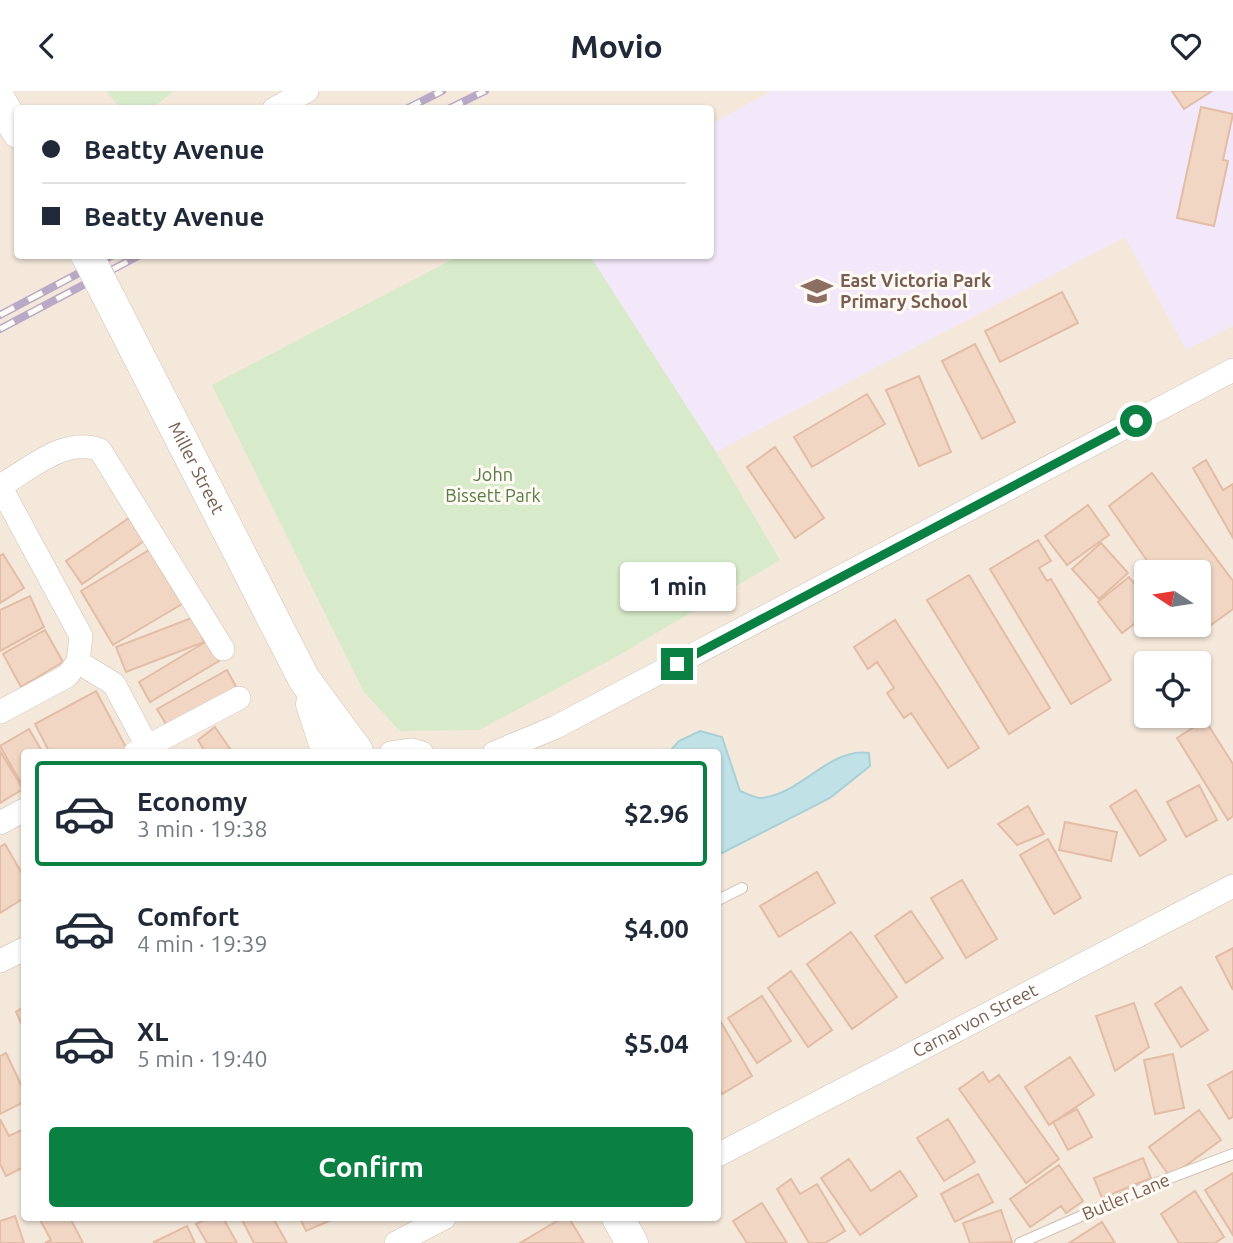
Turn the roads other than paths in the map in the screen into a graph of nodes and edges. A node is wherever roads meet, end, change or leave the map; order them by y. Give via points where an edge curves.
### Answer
1 (307, 91) edge
2 (0, 101) edge
3 (281, 105) edge
4 (14, 125) edge
5 (89, 259) edge
6 (1233, 370) edge
7 (0, 486) edge
8 (223, 649) dead end
9 (78, 662) junction
10 (239, 698) dead end
11 (1, 708) edge
12 (141, 749) edge
13 (344, 749) edge
14 (504, 749) edge
15 (21, 812) edge
16 (0, 823) edge
17 (1233, 886) edge
18 (741, 888) dead end
19 (721, 898) edge
20 (21, 950) edge
21 (0, 961) edge
22 (721, 1153) edge
23 (1233, 1154) edge
24 (438, 1221) edge
25 (620, 1221) edge
26 (396, 1243) edge
27 (632, 1243) edge
28 (1020, 1243) edge

1 - 3 street
2 - 4 main road
5 - 13 main road, Miller Street, bridge
6 - 14 street via 556,727
7 - 8 street via 69,446 86,444 100,450
7 - 9 street via 80,636
9 - 11 street via 67,676
9 - 12 street via 114,684
10 - 12 street
15 - 16 street
17 - 22 street, Carnarvon Street
18 - 19 lane
20 - 21 street
23 - 28 lane, Butler Lane
24 - 26 street
25 - 27 main road

